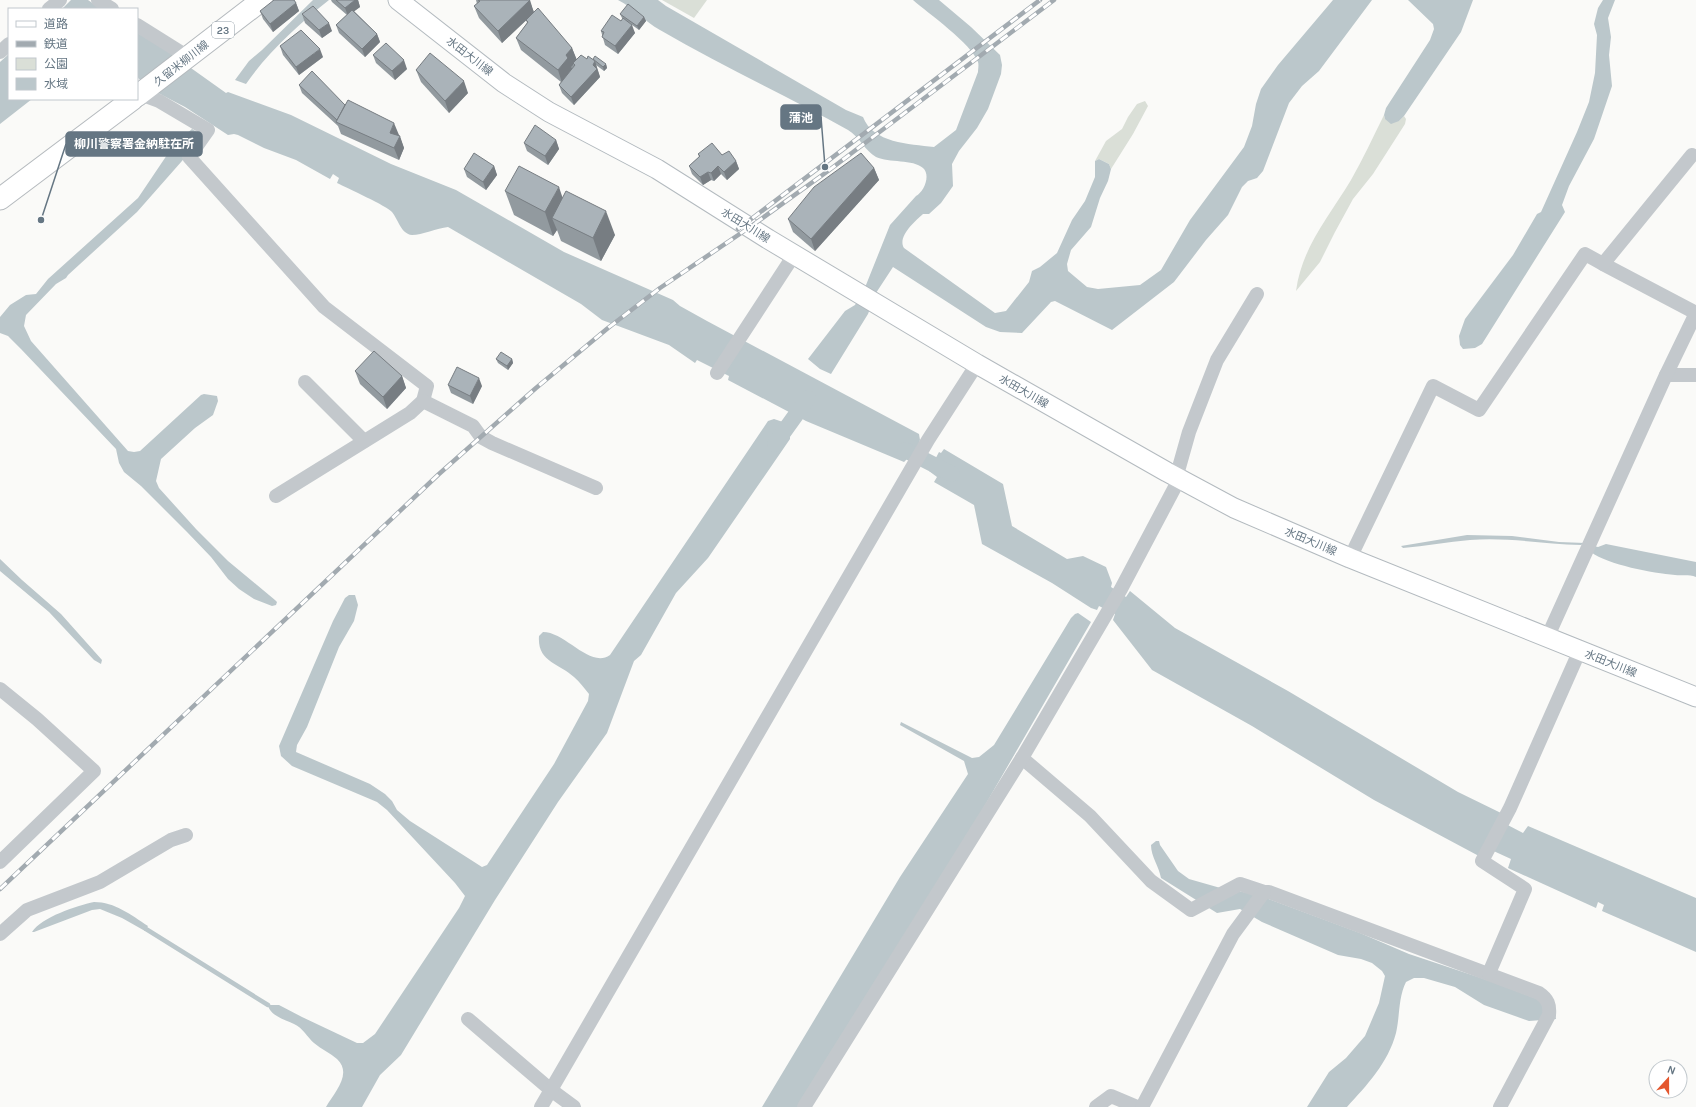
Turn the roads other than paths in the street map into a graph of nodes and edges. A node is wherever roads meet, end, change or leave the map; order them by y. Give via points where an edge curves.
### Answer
1 (60, 0) edge
2 (98, 0) edge
3 (262, 0) edge
4 (398, 0) edge
5 (51, 8) edge
6 (110, 8) edge
7 (138, 26) edge
8 (8, 45) edge
9 (0, 52) edge
10 (186, 59) junction
11 (140, 94) edge
12 (132, 100) edge
13 (1692, 155) dead end
14 (0, 199) edge
15 (794, 254) junction
16 (1603, 264) junction
17 (1257, 294) dead end
18 (1696, 313) edge
19 (977, 364) junction
20 (717, 373) dead end
21 (1696, 374) edge
22 (1666, 375) junction
23 (305, 382) dead end
24 (423, 401) junction
25 (364, 441) junction
26 (1178, 478) junction
27 (596, 488) dead end
28 (276, 496) dead end
29 (1350, 558) junction
30 (1547, 638) junction
31 (1580, 650) junction
32 (0, 689) edge
33 (1696, 697) edge
34 (1022, 758) junction
35 (186, 835) dead end
36 (0, 862) edge
37 (1264, 892) junction
38 (0, 934) edge
39 (1489, 973) junction
40 (468, 1019) dead end
41 (551, 1090) junction
42 (541, 1107) edge
43 (574, 1107) edge
44 (804, 1107) edge
45 (1096, 1107) edge
46 (1137, 1107) edge
47 (1142, 1107) edge
48 (1500, 1107) edge

1 - 5 street
2 - 6 street
3 - 10 main road, 久留米柳川線 / 23
4 - 15 main road, 水田大川線 via 504,83 549,112 657,168
7 - 10 street
8 - 9 street
10 - 11 main road, 久留米柳川線 / 23
11 - 24 street via 159,101 208,130 189,157 324,307 427,386
12 - 14 main road, 久留米柳川線 / 23
13 - 16 street
15 - 19 main road, 水田大川線
15 - 20 street
16 - 18 street
16 - 29 street via 1586,254 1479,410 1434,386
17 - 26 street via 1217,360 1189,432
18 - 22 street
19 - 26 main road, 水田大川線
19 - 41 street via 905,479
21 - 22 street
22 - 30 street
23 - 25 street
24 - 25 street via 410,413
24 - 27 street via 473,426 481,437 492,444
25 - 28 street
26 - 29 main road, 水田大川線 via 1234,508
26 - 34 street via 1169,500 1121,589
29 - 30 main road, 水田大川線
30 - 31 main road, 水田大川線
31 - 33 main road, 水田大川線
31 - 39 street via 1510,808 1482,861 1525,889
32 - 36 street via 94,771
34 - 37 street via 1090,816 1151,881 1191,910 1240,884
34 - 44 street
35 - 38 street via 171,840 100,882 27,910
37 - 39 street
37 - 47 street via 1233,934
39 - 48 street via 1539,993 1546,998 1550,1007 1544,1028
40 - 41 street
41 - 42 street
41 - 43 street
45 - 46 street via 1111,1096

